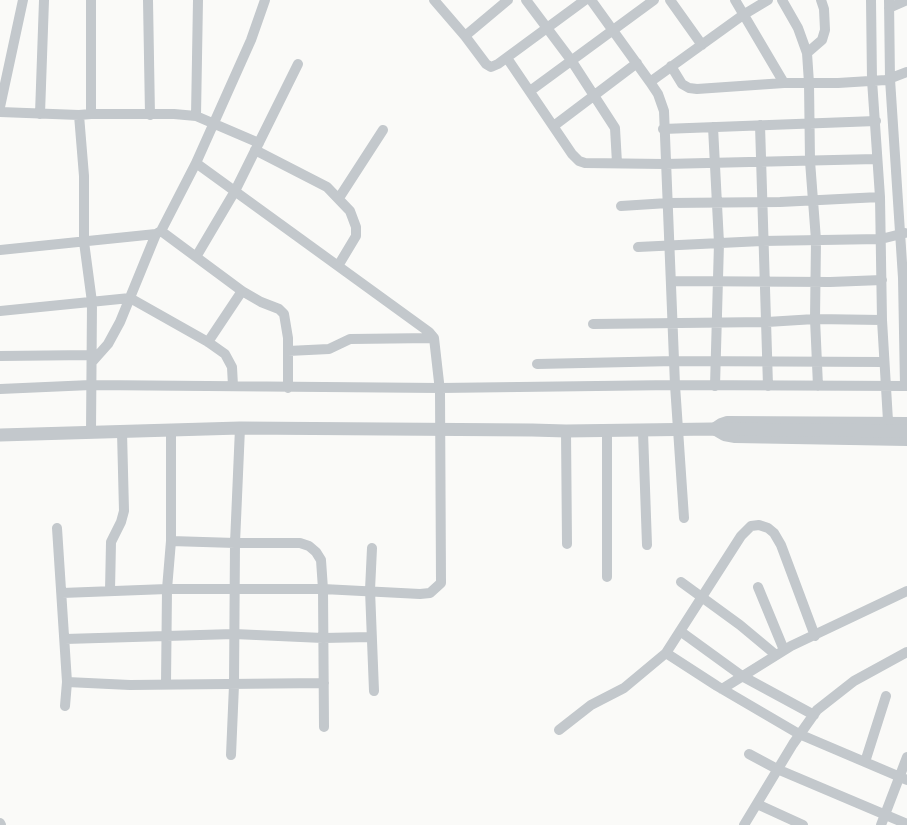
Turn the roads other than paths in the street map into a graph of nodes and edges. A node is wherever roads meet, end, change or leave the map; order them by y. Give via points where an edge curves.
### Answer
1 (23, 0) edge
2 (44, 0) edge
3 (91, 0) edge
4 (148, 0) edge
5 (198, 0) edge
6 (265, 0) edge
7 (434, 0) edge
8 (508, 0) edge
9 (526, 0) edge
10 (584, 0) edge
11 (591, 0) edge
12 (654, 0) edge
13 (670, 0) edge
14 (735, 0) edge
15 (768, 0) edge
16 (782, 0) edge
17 (821, 0) edge
18 (871, 0) edge
19 (907, 0) edge
20 (889, 4) edge
21 (743, 15) junction
22 (547, 28) junction
23 (612, 29) junction
24 (465, 36) junction
25 (702, 45) junction
26 (807, 53) junction
27 (507, 58) junction
28 (571, 60) junction
29 (637, 63) junction
30 (298, 64) dead end
31 (671, 66) junction
32 (907, 72) edge
33 (881, 80) junction
34 (650, 82) junction
35 (784, 83) junction
36 (809, 84) junction
37 (530, 91) junction
38 (595, 95) junction
39 (0, 107) edge
40 (0, 112) edge
41 (40, 114) junction
42 (91, 114) junction
43 (150, 114) junction
44 (79, 115) junction
45 (196, 116) junction
46 (876, 121) junction
47 (214, 123) junction
48 (810, 123) junction
49 (555, 125) junction
50 (760, 125) junction
51 (713, 127) junction
52 (663, 129) junction
53 (384, 130) dead end
54 (257, 146) junction
55 (876, 159) junction
56 (810, 161) junction
57 (761, 162) junction
58 (196, 163) junction
59 (617, 163) junction
60 (714, 163) junction
61 (665, 164) junction
62 (235, 191) junction
63 (880, 197) junction
64 (339, 198) junction
65 (812, 200) junction
66 (668, 202) junction
67 (718, 202) junction
68 (763, 202) junction
69 (622, 206) dead end
70 (158, 232) junction
71 (901, 234) edge
72 (883, 239) junction
73 (816, 240) junction
74 (762, 241) junction
75 (84, 242) junction
76 (719, 243) junction
77 (671, 244) junction
78 (638, 247) dead end
79 (0, 250) edge
80 (196, 257) junction
81 (338, 266) junction
82 (882, 280) junction
83 (672, 281) junction
84 (717, 281) junction
85 (765, 282) junction
86 (815, 282) junction
87 (242, 291) junction
88 (130, 298) junction
89 (92, 302) junction
90 (0, 311) edge
91 (815, 319) junction
92 (882, 320) junction
93 (716, 322) junction
94 (767, 322) junction
95 (674, 323) junction
96 (593, 324) dead end
97 (434, 338) junction
98 (905, 341) edge
99 (208, 342) junction
100 (288, 351) junction
101 (0, 356) edge
102 (92, 359) junction
103 (675, 361) junction
104 (715, 361) junction
105 (768, 361) junction
106 (817, 361) junction
107 (884, 362) junction
108 (537, 364) dead end
109 (233, 386) junction
110 (715, 386) junction
111 (768, 386) junction
112 (818, 386) junction
113 (906, 386) edge
114 (288, 388) junction
115 (676, 388) junction
116 (885, 388) junction
117 (0, 389) edge
118 (91, 389) junction
119 (440, 389) junction
120 (888, 421) junction
121 (907, 422) edge
122 (240, 428) junction
123 (679, 429) junction
124 (712, 429) junction
125 (439, 430) junction
126 (171, 431) junction
127 (566, 431) junction
128 (607, 431) junction
129 (91, 432) junction
130 (122, 432) junction
131 (643, 432) junction
132 (907, 432) edge
133 (0, 435) edge
134 (907, 441) edge
135 (684, 518) dead end
136 (57, 528) dead end
137 (171, 541) junction
138 (235, 544) junction
139 (567, 544) dead end
140 (647, 544) dead end
141 (372, 548) dead end
142 (607, 577) dead end
143 (681, 582) dead end
144 (758, 587) dead end
145 (167, 589) junction
146 (234, 589) junction
147 (323, 589) junction
148 (370, 590) junction
149 (110, 591) junction
150 (907, 591) edge
151 (62, 593) junction
152 (701, 596) junction
153 (680, 631) junction
154 (234, 634) junction
155 (815, 636) junction
156 (167, 637) junction
157 (371, 637) junction
158 (323, 638) junction
159 (65, 639) junction
160 (907, 652) edge
161 (666, 653) junction
162 (780, 653) junction
163 (742, 676) junction
164 (67, 682) junction
165 (324, 683) junction
166 (166, 684) junction
167 (234, 685) junction
168 (722, 689) junction
169 (374, 691) dead end
170 (886, 696) dead end
171 (65, 706) dead end
172 (814, 715) junction
173 (324, 728) dead end
174 (560, 730) dead end
175 (799, 734) junction
176 (749, 754) dead end
177 (231, 755) dead end
178 (907, 757) edge
179 (865, 762) junction
180 (777, 769) junction
181 (904, 779) edge
182 (757, 804) junction
183 (883, 820) edge
184 (788, 822) edge
185 (907, 824) edge
186 (744, 825) edge
187 (802, 825) edge

1 - 39 street
2 - 41 street
3 - 42 street
4 - 43 street
5 - 45 street
6 - 47 street via 251,40
7 - 24 street
8 - 24 street
9 - 22 street
10 - 22 street
11 - 23 street
12 - 23 street
13 - 25 street
14 - 21 street
15 - 21 street
16 - 26 street via 798,28
17 - 26 street via 825,30 822,40
18 - 33 street
19 - 20 street
20 - 33 street
21 - 25 street
21 - 35 street
22 - 27 street
22 - 28 street
23 - 28 street
23 - 29 street
24 - 27 street via 490,67
25 - 31 street
26 - 36 street
27 - 37 street
28 - 37 street
28 - 38 street
29 - 34 street
29 - 38 street
30 - 54 street
31 - 34 street
31 - 35 street via 682,84 689,88
32 - 33 street
33 - 36 street
33 - 46 street
33 - 71 street
34 - 52 street via 662,102
35 - 36 street
36 - 48 street
37 - 49 street
38 - 49 street
38 - 59 street via 615,128
40 - 41 street
41 - 44 street
42 - 43 street
42 - 44 street
43 - 45 street
44 - 75 street via 84,176
45 - 47 street
46 - 48 street
46 - 55 street
47 - 54 street
47 - 58 street
48 - 50 street
48 - 56 street
49 - 59 street via 579,161
50 - 51 street
50 - 57 street
51 - 52 street
51 - 60 street
52 - 61 street
53 - 64 street
54 - 62 street
54 - 64 street via 327,187
55 - 56 street
55 - 63 street
56 - 57 street
56 - 65 street
57 - 60 street
57 - 68 street
58 - 62 street
58 - 70 street
59 - 61 street
60 - 61 street
60 - 67 street
61 - 66 street
62 - 80 street
62 - 81 street
63 - 65 street
63 - 72 street
64 - 81 street via 350,211 356,227 356,236
65 - 68 street
65 - 73 street
66 - 67 street
66 - 69 street
66 - 77 street
67 - 68 street
67 - 76 street
68 - 74 street
70 - 75 street
70 - 80 street
70 - 88 street
71 - 72 street
71 - 98 street
72 - 73 street
72 - 82 street
73 - 74 street
73 - 86 street
74 - 76 street
74 - 85 street
75 - 79 street
75 - 89 street
76 - 77 street
76 - 84 street
77 - 78 street
77 - 83 street
80 - 87 street
81 - 97 street
82 - 86 street
82 - 92 street
83 - 84 street
83 - 95 street
84 - 85 street
84 - 93 street
85 - 86 street
85 - 94 street
86 - 91 street
87 - 99 street
87 - 100 street via 261,302 279,308 284,314 287,323
88 - 89 street
88 - 99 street
88 - 102 street via 108,344
89 - 90 street
89 - 102 street
91 - 92 street
91 - 94 street
91 - 106 street
92 - 107 street
93 - 94 street
93 - 95 street
93 - 104 street
94 - 105 street
95 - 96 street
95 - 103 street
97 - 100 street via 350,339 329,349
97 - 119 street
98 - 113 street
99 - 109 street via 229,360
100 - 114 street
101 - 102 street
102 - 118 street
103 - 104 street
103 - 108 street
103 - 115 street
104 - 105 street
104 - 110 street
105 - 106 street
105 - 111 street
106 - 107 street
106 - 112 street
107 - 116 street
109 - 114 street
109 - 118 street
110 - 111 street
110 - 115 street
111 - 112 street
112 - 116 street
113 - 116 street
114 - 119 street
115 - 119 street
115 - 123 street
116 - 120 street
117 - 118 street
118 - 129 street
119 - 125 street
120 - 121 street
120 - 124 street via 727,421
122 - 125 street
122 - 126 street
122 - 138 street
123 - 124 street
123 - 131 street
123 - 135 street
124 - 132 street
124 - 134 street via 724,436 735,438
125 - 127 street
125 - 148 street via 441,583 430,593
126 - 130 street
126 - 137 street
127 - 128 street
127 - 139 street
128 - 131 street
128 - 142 street
129 - 130 street
129 - 133 street
130 - 149 street via 124,511 111,542
131 - 140 street
136 - 151 street
137 - 138 street
137 - 145 street
138 - 146 street
138 - 147 street via 300,543 309,546 321,560
141 - 148 street
143 - 152 street
144 - 162 street
145 - 146 street
145 - 149 street
145 - 156 street
146 - 147 street
146 - 154 street
147 - 148 street
147 - 158 street
148 - 157 street
149 - 151 street
150 - 155 street
151 - 159 street
152 - 153 street
152 - 155 street via 746,530 759,525 768,528 781,545
152 - 162 street
153 - 161 street
153 - 163 street
154 - 156 street
154 - 158 street
154 - 167 street
155 - 162 street
156 - 159 street
156 - 166 street
157 - 158 street
157 - 169 street
158 - 165 street
159 - 164 street
160 - 172 street via 854,681
161 - 168 street
161 - 174 street via 624,688 591,705
162 - 163 street
163 - 168 street
163 - 172 street
164 - 166 street
164 - 171 street
165 - 167 street
165 - 173 street
166 - 167 street
167 - 177 street
168 - 175 street
170 - 179 street
172 - 175 street
175 - 179 street
175 - 180 street
176 - 180 street
178 - 181 street
179 - 181 street
180 - 182 street
180 - 183 street
181 - 183 street
182 - 184 street
182 - 186 street
183 - 185 street
184 - 187 street

